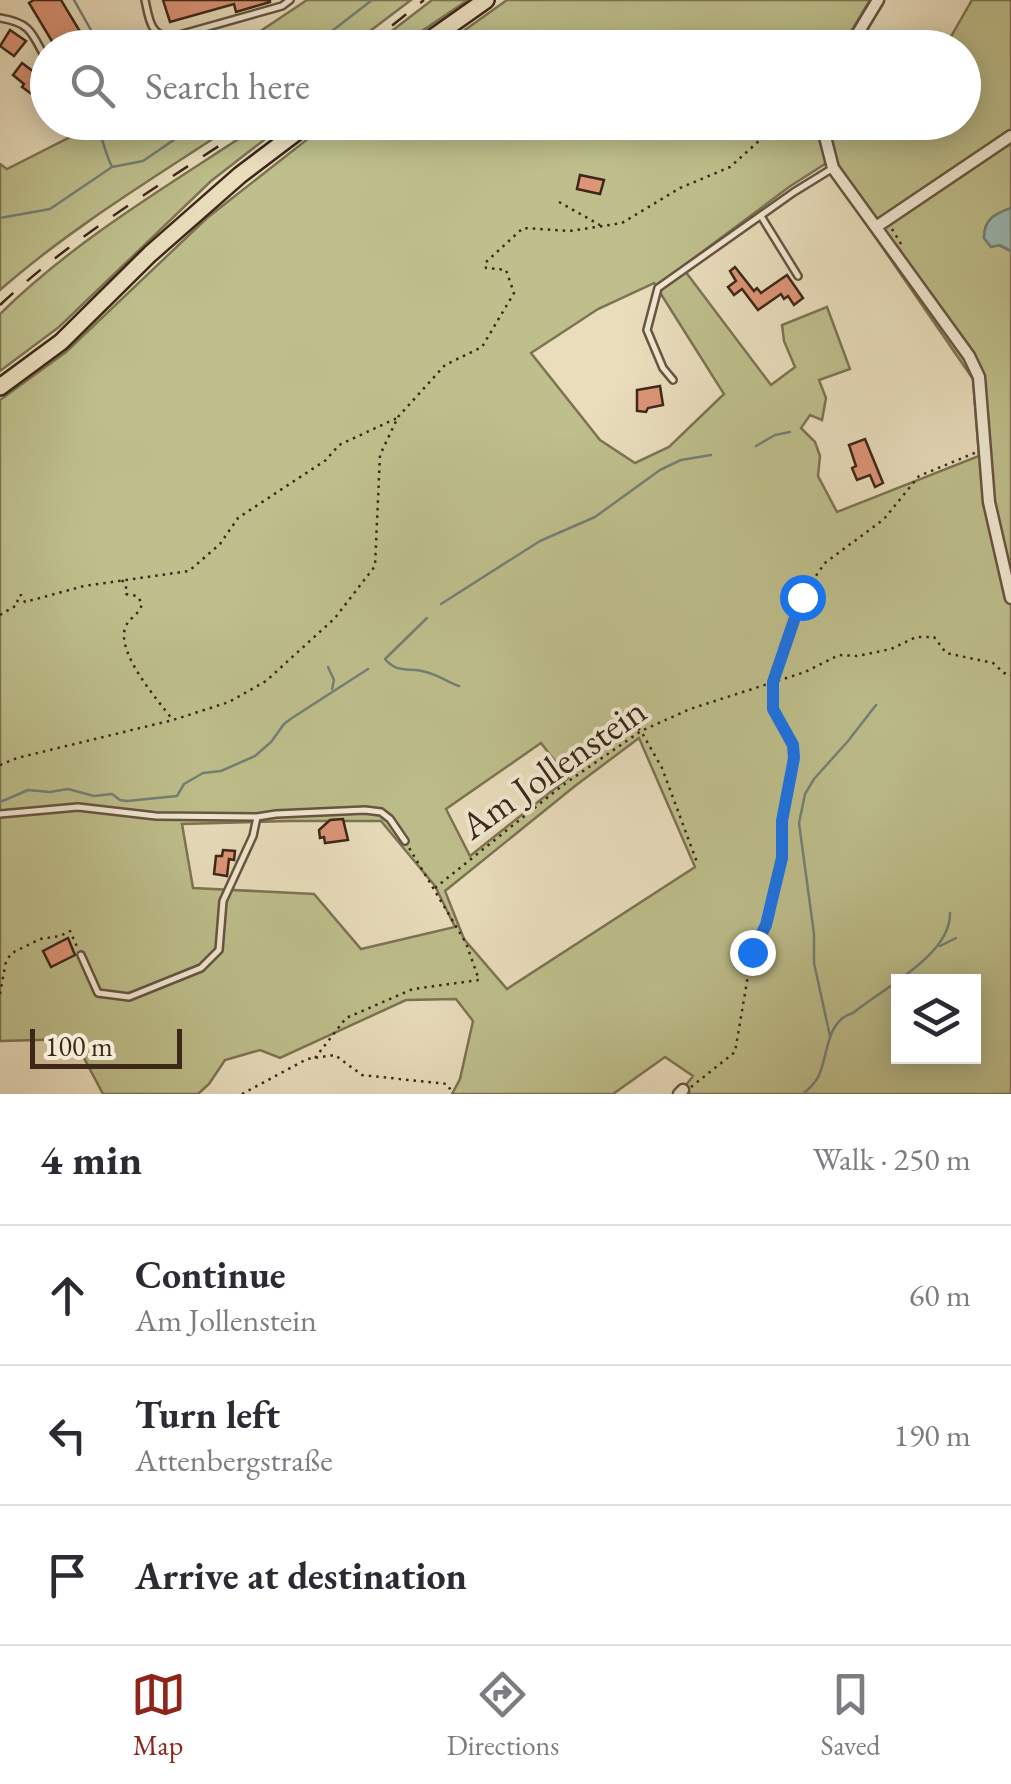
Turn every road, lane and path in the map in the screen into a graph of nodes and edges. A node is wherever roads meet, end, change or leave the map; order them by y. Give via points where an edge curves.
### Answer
1 (146, 0) edge
2 (290, 0) edge
3 (486, 0) edge
4 (878, 0) edge
5 (0, 18) edge
6 (154, 30) edge
7 (194, 30) edge
8 (444, 30) edge
9 (860, 30) edge
10 (30, 32) edge
11 (1011, 136) edge
12 (286, 140) edge
13 (760, 140) edge
14 (826, 140) edge
15 (833, 168) junction
16 (558, 202) dead end
17 (761, 216) junction
18 (601, 226) junction
19 (876, 227) junction
20 (798, 276) dead end
21 (673, 380) dead end
22 (0, 388) edge
23 (398, 417) junction
24 (984, 450) junction
25 (121, 579) junction
26 (1011, 598) edge
27 (26, 602) junction
28 (17, 605) junction
29 (0, 615) edge
30 (1011, 675) edge
31 (773, 682) junction
32 (616, 708) dead end
33 (173, 720) junction
34 (642, 731) junction
35 (0, 765) edge
36 (0, 814) edge
37 (257, 817) junction
38 (405, 841) joint
39 (698, 865) dead end
40 (435, 888) junction
41 (81, 955) joint
42 (0, 994) edge
43 (315, 1058) junction
44 (681, 1093) edge
45 (242, 1094) edge
46 (453, 1094) edge

1 - 6 lane
2 - 7 lane
3 - 8 main road
4 - 9 street
5 - 10 lane via 18,20
11 - 19 street
12 - 22 main road
13 - 18 path via 730,167 622,223
14 - 15 street
15 - 17 lane
15 - 19 street
16 - 18 path
17 - 20 lane
17 - 21 lane via 658,288 647,330
18 - 23 path via 523,228 485,263 506,270 514,294 482,348 446,365
19 - 24 street via 969,356 979,377
23 - 25 path via 339,445 238,518 190,571
23 - 33 path via 380,455 375,566 335,618 266,681 229,702
24 - 26 street
24 - 31 path via 919,476 884,519 825,563 802,597
25 - 27 path
25 - 33 path via 126,594 142,602 124,631 125,648
27 - 28 path
27 - 28 path via 20,595
28 - 29 path
30 - 31 path, Am Jollenstein via 993,663 946,653 934,637 916,636 891,649 839,655
31 - 34 path, Am Jollenstein
31 - 44 path via 773,709 794,758 778,873 752,952 735,1052
32 - 34 path
33 - 35 path
34 - 39 path
34 - 40 path, Am Jollenstein
36 - 37 lane, Am Jollenstein via 78,807
37 - 38 lane, Am Jollenstein via 380,812
37 - 41 lane via 223,901 219,950 201,968 129,997 98,993
38 - 40 path, Am Jollenstein
40 - 43 path via 479,980 413,988 346,1018
41 - 42 path via 70,931 18,949 6,961
43 - 45 path
43 - 46 path via 336,1055 362,1075 447,1084

